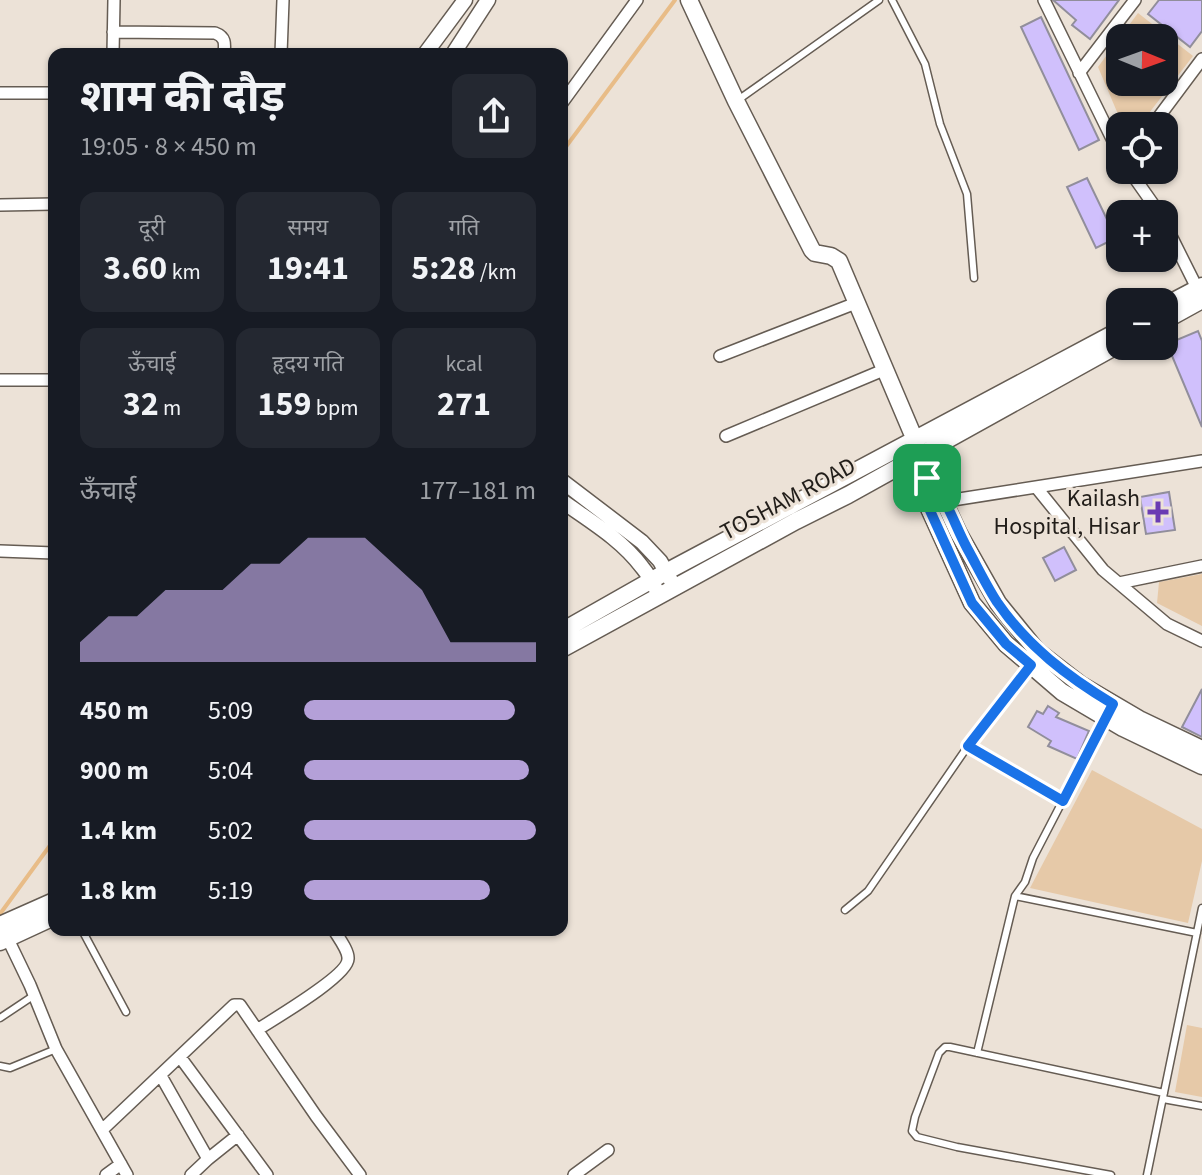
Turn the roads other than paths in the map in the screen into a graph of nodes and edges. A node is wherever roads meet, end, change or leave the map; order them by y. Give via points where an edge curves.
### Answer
1 (114, 0) edge
2 (283, 0) edge
3 (465, 0) edge
4 (488, 0) edge
5 (637, 0) edge
6 (689, 0) edge
7 (879, 0) edge
8 (892, 0) edge
9 (1044, 0) edge
10 (1135, 0) edge
11 (113, 32) junction
12 (113, 48) edge
13 (224, 48) edge
14 (281, 48) edge
15 (429, 48) edge
16 (457, 48) edge
17 (1202, 59) edge
18 (1079, 73) junction
19 (0, 93) edge
20 (48, 93) edge
21 (568, 95) edge
22 (736, 101) junction
23 (1162, 112) edge
24 (1106, 127) edge
25 (48, 204) edge
26 (0, 205) edge
27 (1178, 249) edge
28 (974, 278) dead end
29 (1200, 291) edge
30 (1178, 300) edge
31 (856, 303) junction
32 (1178, 309) edge
33 (1106, 338) edge
34 (1106, 351) edge
35 (720, 356) dead end
36 (886, 369) junction
37 (0, 380) edge
38 (48, 380) edge
39 (726, 436) dead end
40 (918, 447) junction
41 (1202, 461) edge
42 (927, 478) junction
43 (568, 486) edge
44 (1036, 487) junction
45 (945, 501) junction
46 (927, 504) junction
47 (568, 505) edge
48 (0, 551) edge
49 (969, 551) junction
50 (48, 553) edge
51 (952, 559) junction
52 (1202, 566) edge
53 (670, 579) junction
54 (1119, 583) junction
55 (655, 588) junction
56 (568, 628) edge
57 (1202, 641) edge
58 (568, 645) edge
59 (1031, 665) junction
60 (1110, 711) junction
61 (968, 746) junction
62 (1202, 749) edge
63 (1202, 766) edge
64 (1063, 801) junction
65 (1015, 896) junction
66 (48, 905) edge
67 (1202, 908) edge
68 (845, 910) dead end
69 (48, 919) edge
70 (2, 933) edge
71 (1197, 933) junction
72 (85, 936) edge
73 (337, 936) edge
74 (33, 996) junction
75 (126, 1012) dead end
76 (0, 1018) edge
77 (257, 1030) junction
78 (56, 1049) junction
79 (977, 1053) junction
80 (180, 1057) junction
81 (0, 1066) edge
82 (161, 1076) junction
83 (1164, 1096) junction
84 (1202, 1106) edge
85 (102, 1130) junction
86 (238, 1135) junction
87 (608, 1150) dead end
88 (208, 1159) junction
89 (124, 1170) edge
90 (106, 1175) edge
91 (191, 1175) edge
92 (267, 1175) edge
93 (360, 1175) edge
94 (574, 1175) edge
95 (1111, 1175) edge
96 (1147, 1175) edge

1 - 11 street
2 - 14 street
3 - 15 street
4 - 16 street
5 - 21 street
6 - 22 main road
7 - 22 lane
8 - 28 lane via 925,64 940,124 967,194
9 - 18 street
10 - 18 street
11 - 12 street
11 - 13 street via 215,33 224,39
17 - 23 street
18 - 24 street
19 - 20 street
22 - 31 main road via 812,250 836,257
25 - 26 street
27 - 29 street
29 - 30 main road
29 - 32 main road
31 - 35 street
31 - 36 main road
33 - 40 main road, TOSHAM ROAD
34 - 40 main road, TOSHAM ROAD
36 - 39 street
36 - 40 main road
37 - 38 street
40 - 42 main road
40 - 53 main road, TOSHAM ROAD
41 - 44 street
42 - 45 main road
42 - 46 main road
43 - 53 street via 642,542
44 - 45 street
44 - 54 street
45 - 46 street
45 - 49 main road
46 - 51 main road
47 - 55 street via 619,542
48 - 50 street
49 - 51 main road
49 - 60 main road via 998,603 1037,651
51 - 59 main road via 972,603
52 - 54 street
53 - 55 main road, TOSHAM ROAD
54 - 57 street via 1167,624
55 - 56 main road, TOSHAM ROAD
55 - 58 main road, TOSHAM ROAD
59 - 60 main road via 1062,692
59 - 61 lane
60 - 62 main road
60 - 63 main road
60 - 64 lane
61 - 64 lane
61 - 68 lane via 868,891
64 - 65 lane
65 - 71 lane
65 - 79 lane
66 - 70 main road
67 - 71 lane
69 - 70 main road
70 - 74 street
71 - 83 lane
72 - 75 lane
73 - 77 street via 347,964 313,995
74 - 76 lane
74 - 78 street
77 - 80 street via 240,1005 234,1005
77 - 93 street
78 - 81 lane via 10,1068
78 - 85 street
79 - 83 lane
79 - 95 lane via 950,1047 939,1053 913,1135
80 - 82 street
80 - 86 street
82 - 85 street
82 - 88 street
83 - 84 lane
83 - 96 lane
85 - 89 street
86 - 88 street
86 - 92 street
87 - 94 street
88 - 91 street
89 - 90 street

